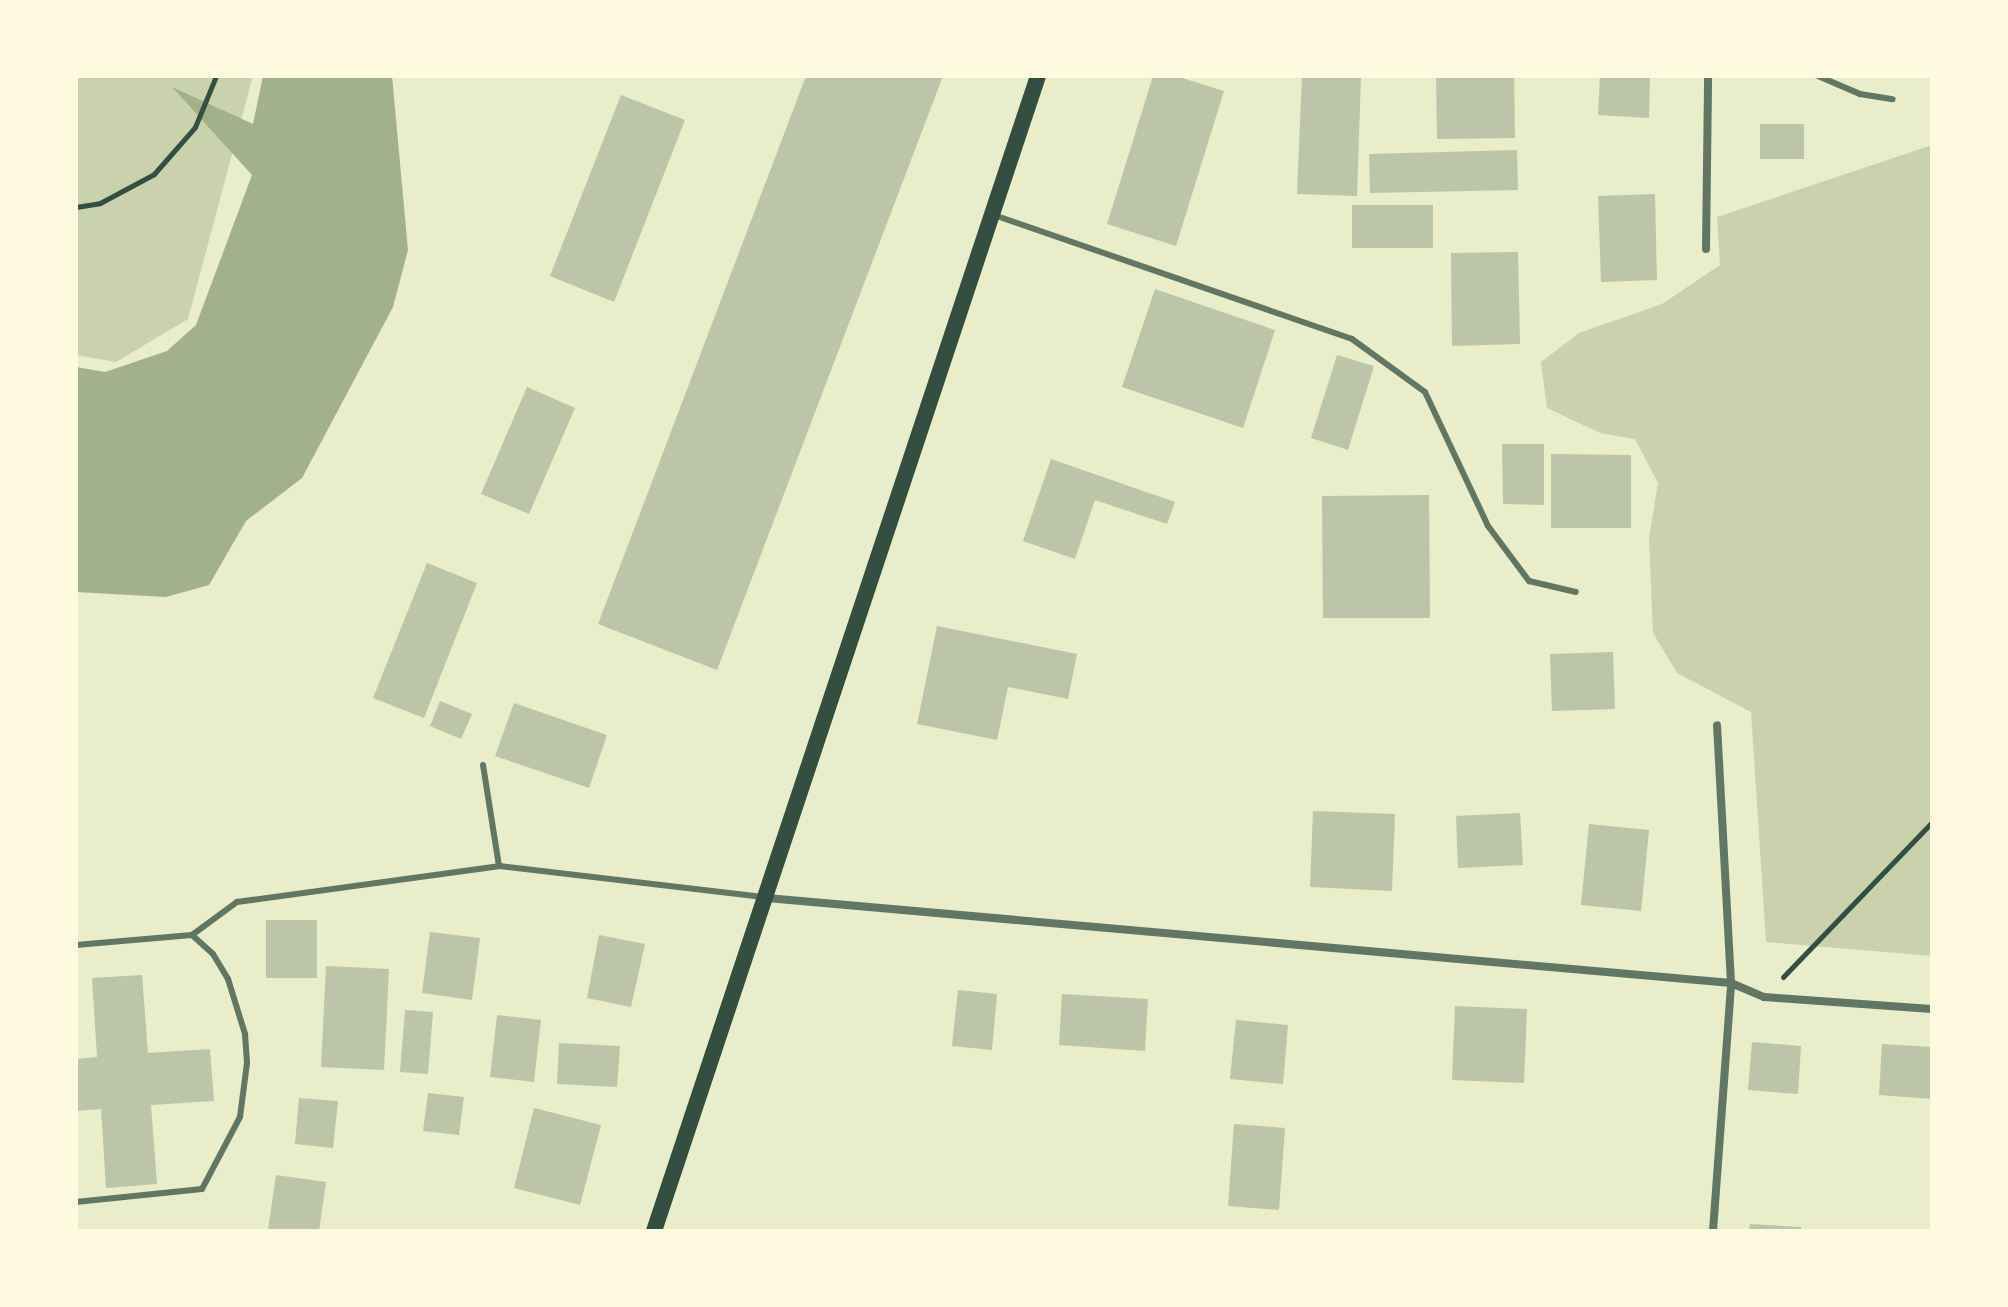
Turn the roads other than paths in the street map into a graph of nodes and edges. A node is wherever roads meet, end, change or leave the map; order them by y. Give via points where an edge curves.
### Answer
1 (1038, 76) edge
2 (1708, 76) edge
3 (1818, 76) edge
4 (1893, 99) dead end
5 (994, 215) junction
6 (1706, 249) dead end
7 (1576, 592) dead end
8 (1717, 725) dead end
9 (483, 765) dead end
10 (499, 866) junction
11 (767, 898) junction
12 (192, 935) junction
13 (76, 945) edge
14 (1731, 983) junction
15 (1932, 1009) edge
16 (76, 1202) edge
17 (654, 1231) edge
18 (1713, 1231) edge

1 - 5 main road
2 - 6 street
3 - 4 lane via 1860,94
5 - 7 lane via 1352,339 1425,392 1488,526 1529,581
5 - 11 main road
8 - 14 street
9 - 10 lane
10 - 11 lane
10 - 12 lane via 237,902
11 - 14 street
11 - 17 main road
12 - 13 lane
12 - 16 lane via 213,954 228,979 245,1034 246,1090 231,1143 202,1189
14 - 15 street via 1764,997
14 - 18 street

